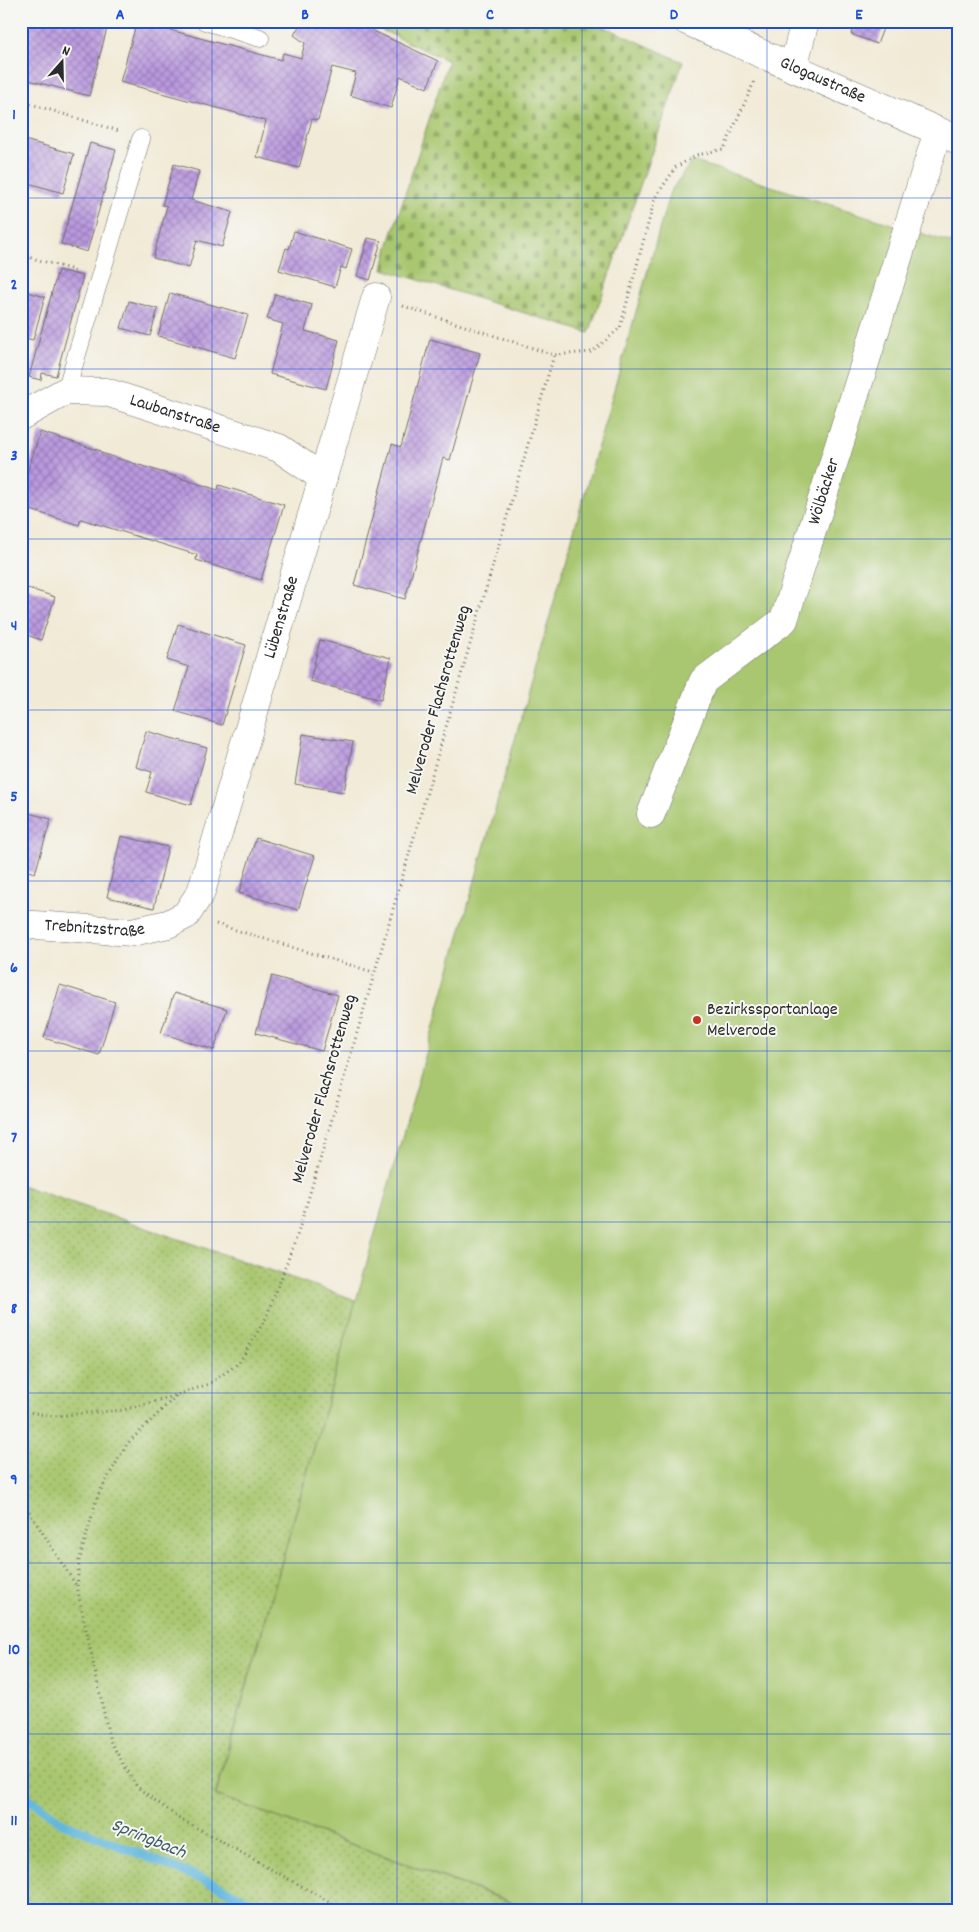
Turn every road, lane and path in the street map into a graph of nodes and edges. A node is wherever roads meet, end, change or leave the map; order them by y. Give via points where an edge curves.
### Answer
1 (205, 21) edge
2 (687, 21) edge
3 (805, 21) edge
4 (260, 38) dead end
5 (766, 56) junction
6 (793, 68) junction
7 (21, 101) edge
8 (948, 135) edge
9 (141, 139) joint
10 (21, 255) edge
11 (99, 278) junction
12 (376, 296) joint
13 (554, 355) junction
14 (66, 391) junction
15 (21, 416) edge
16 (323, 478) junction
17 (651, 814) dead end
18 (177, 920) junction
19 (21, 924) edge
20 (373, 972) junction
21 (177, 1395) junction
22 (21, 1411) edge
23 (21, 1499) edge
24 (77, 1587) junction
25 (346, 1911) edge

1 - 4 lane
2 - 5 street, Glogaustraße
3 - 6 street
5 - 6 street, Glogaustraße
5 - 13 path via 724,149 697,155 676,166 655,198 620,328 592,352
6 - 8 street, Glogaustraße
7 - 9 path
8 - 17 street, Wölbäcker via 784,620 703,681
9 - 11 lane
10 - 11 path
11 - 14 lane
12 - 13 path
12 - 16 street, Lübenstraße
13 - 20 path, Melveroder Flachsrottenweg
14 - 15 street
14 - 16 street, Laubanstraße via 106,392 279,448
16 - 18 street, Lübenstraße via 201,892
18 - 19 street, Trebnitzstraße via 132,932
18 - 20 path
20 - 21 path, Melveroder Flachsrottenweg via 300,1226 266,1318 239,1362 209,1384
21 - 22 path, Melveroder Flachsrottenweg via 123,1410 53,1416
21 - 24 path, Melveroder Flachsrottenweg via 127,1444 98,1495 79,1561
23 - 24 path
24 - 25 path, Melveroder Flachsrottenweg via 110,1741 138,1787 178,1818

